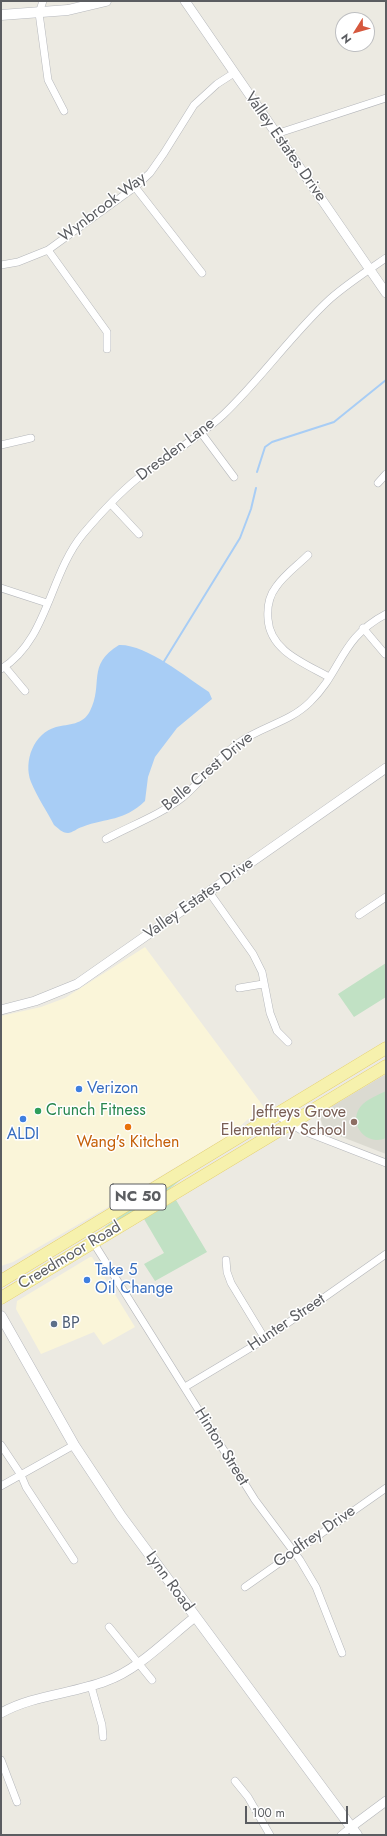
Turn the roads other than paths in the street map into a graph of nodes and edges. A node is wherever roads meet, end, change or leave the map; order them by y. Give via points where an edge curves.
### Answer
1 (43, 1) edge
2 (106, 1) edge
3 (185, 1) edge
4 (39, 13) junction
5 (1, 15) edge
6 (234, 73) junction
7 (386, 98) edge
8 (64, 111) dead end
9 (276, 134) junction
10 (135, 187) junction
11 (48, 250) junction
12 (386, 258) edge
13 (1, 265) edge
14 (369, 269) junction
15 (202, 273) dead end
16 (386, 293) edge
17 (107, 349) dead end
18 (202, 434) junction
19 (31, 438) dead end
20 (1, 445) edge
21 (386, 474) edge
22 (234, 477) dead end
23 (378, 483) dead end
24 (111, 504) junction
25 (139, 534) dead end
26 (308, 555) dead end
27 (1, 588) edge
28 (47, 603) junction
29 (386, 614) edge
30 (363, 628) junction
31 (385, 654) dead end
32 (3, 668) edge
33 (328, 677) junction
34 (25, 691) dead end
35 (386, 768) edge
36 (106, 840) dead end
37 (209, 892) junction
38 (386, 897) edge
39 (360, 915) dead end
40 (263, 984) junction
41 (239, 988) dead end
42 (1, 1010) edge
43 (288, 1042) dead end
44 (386, 1048) edge
45 (386, 1066) edge
46 (275, 1114) junction
47 (290, 1123) junction
48 (386, 1163) edge
49 (93, 1242) junction
50 (386, 1254) edge
51 (226, 1260) dead end
52 (1, 1281) edge
53 (1, 1298) edge
54 (1, 1316) edge
55 (265, 1339) junction
56 (185, 1387) junction
57 (1, 1445) edge
58 (74, 1445) junction
59 (21, 1475) junction
60 (1, 1486) edge
61 (386, 1488) edge
62 (294, 1552) junction
63 (74, 1560) dead end
64 (245, 1588) dead end
65 (195, 1617) junction
66 (109, 1627) dead end
67 (342, 1653) dead end
68 (137, 1663) junction
69 (152, 1680) dead end
70 (91, 1686) junction
71 (1, 1713) edge
72 (103, 1737) dead end
73 (1, 1760) edge
74 (236, 1781) dead end
75 (386, 1801) edge
76 (17, 1802) dead end
77 (354, 1831) edge
78 (270, 1835) edge
79 (341, 1835) edge

1 - 4 street
2 - 4 main road via 68,10
3 - 6 street, Valley Estates Drive
4 - 5 main road
4 - 8 street via 48,80
6 - 9 street, Valley Estates Drive
6 - 10 street, Wynbrook Way via 217,84 194,105 150,173
7 - 9 street
9 - 14 street, Valley Estates Drive
10 - 11 street, Wynbrook Way
10 - 15 street
11 - 13 street, Wynbrook Way via 18,262
11 - 17 street via 107,332
12 - 14 street, Dresden Lane
14 - 16 street, Valley Estates Drive
14 - 18 street, Dresden Lane via 330,299 244,394
18 - 22 street
18 - 24 street, Dresden Lane via 139,478
19 - 20 street
21 - 23 street
24 - 25 street
24 - 28 street, Dresden Lane via 72,550
26 - 33 street via 281,580 271,594 268,622 273,638 283,650
27 - 28 street
28 - 32 street, Dresden Lane via 30,641
29 - 30 street, Belle Crest Drive
30 - 31 street
30 - 33 street, Belle Crest Drive via 351,640
32 - 34 street
33 - 36 street, Belle Crest Drive via 311,701 300,711 239,743 172,805
35 - 37 street, Valley Estates Drive
37 - 40 street via 253,954 262,972
37 - 42 street, Valley Estates Drive via 77,984 35,1001
38 - 39 street
40 - 41 street
40 - 43 street via 277,1031
44 - 46 main road, Creedmoor Road / NC 50
45 - 47 main road, Creedmoor Road / NC 50
46 - 47 street
46 - 52 main road, Creedmoor Road / NC 50
47 - 48 street via 301,1130
47 - 49 main road, Creedmoor Road / NC 50
49 - 53 main road, Creedmoor Road / NC 50
49 - 56 street, Hinton Street
50 - 55 street, Hunter Street
51 - 55 street via 231,1283
54 - 58 main road, Lynn Road
55 - 56 street, Hunter Street
56 - 62 street, Hinton Street via 263,1513
57 - 59 street
58 - 59 street
58 - 65 main road, Lynn Road via 121,1516
59 - 60 street
59 - 63 street via 26,1487
61 - 62 street, Godfrey Drive
62 - 64 street, Godfrey Drive
62 - 67 street, Hinton Street via 316,1587
65 - 68 street
65 - 77 main road, Lynn Road
66 - 68 street
68 - 69 street
68 - 70 street via 124,1673
70 - 71 street via 20,1704
70 - 72 street
73 - 76 street
74 - 78 street
75 - 77 street
77 - 79 street

